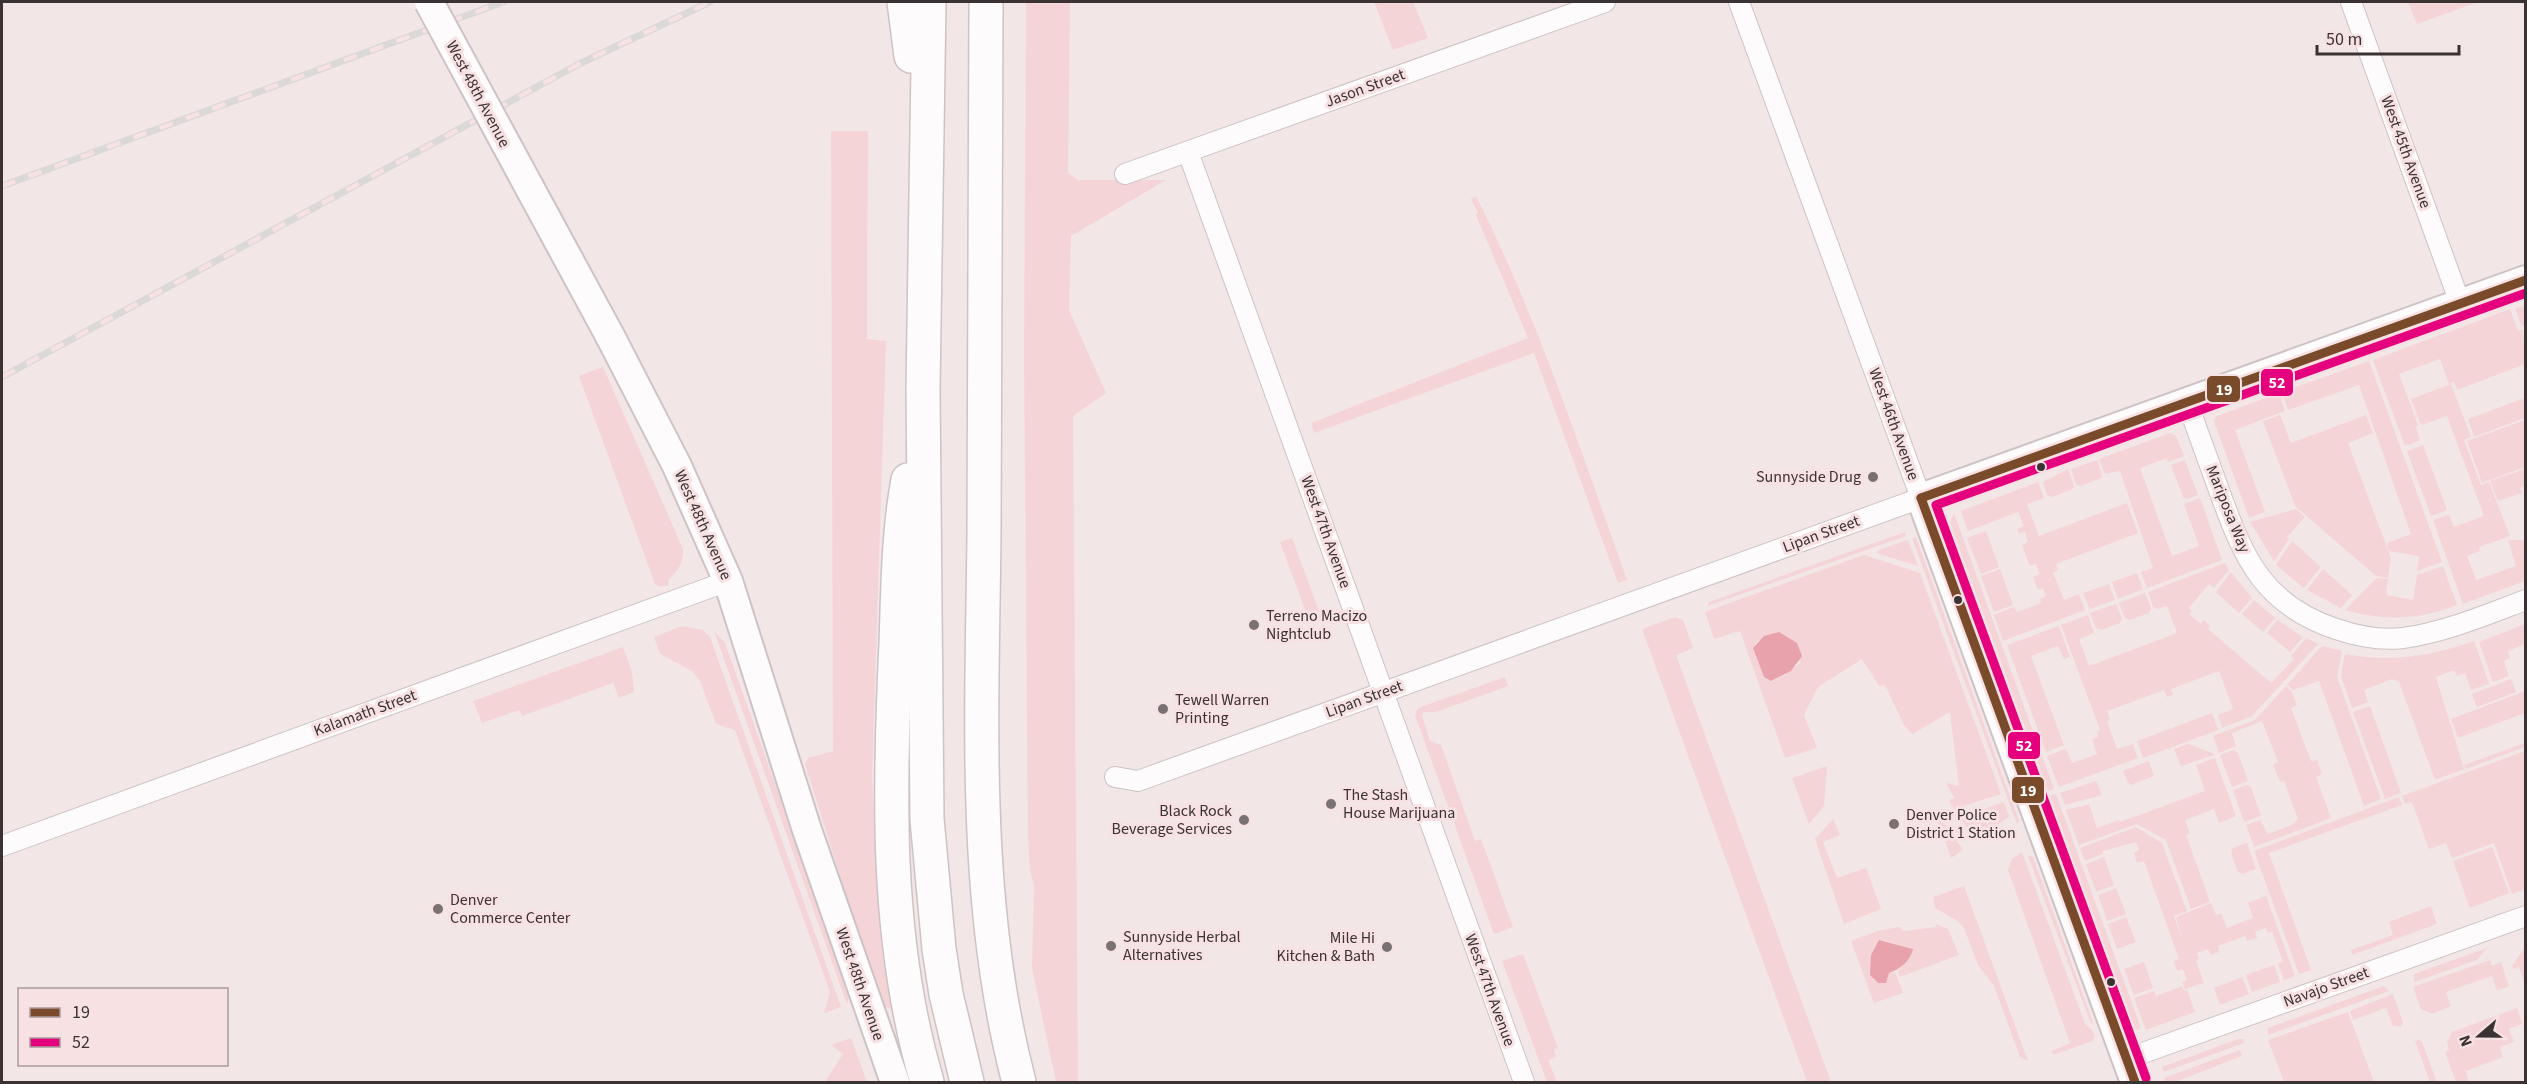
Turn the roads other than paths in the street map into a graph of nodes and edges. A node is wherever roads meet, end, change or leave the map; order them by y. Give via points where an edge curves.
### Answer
1 (429, 2) edge
2 (904, 2) edge
3 (928, 2) edge
4 (986, 2) edge
5 (1605, 2) edge
6 (1739, 2) edge
7 (2351, 2) edge
8 (1188, 152) junction
9 (925, 155) junction
10 (1125, 174) dead end
11 (2526, 280) edge
12 (2460, 303) junction
13 (923, 389) junction
14 (2187, 402) junction
15 (1921, 498) junction
16 (728, 581) junction
17 (2526, 600) edge
18 (1383, 692) junction
19 (1115, 777) dead end
20 (2, 846) edge
21 (2526, 916) edge
22 (2131, 1071) edge
23 (895, 1083) edge
24 (927, 1083) edge
25 (966, 1083) edge
26 (1020, 1083) edge
27 (1524, 1083) edge

1 - 16 street, West 48th Avenue, bridge via 682,475
2 - 9 highway
3 - 9 highway
4 - 26 highway via 982,767 988,903 998,981
5 - 8 street, Jason Street
6 - 15 street, West 46th Avenue
7 - 12 street, West 45th Avenue
8 - 10 street, Jason Street
8 - 18 street, West 47th Avenue
9 - 13 highway
11 - 12 street, Lipan Street
12 - 14 street, Lipan Street
13 - 24 highway via 902,511 894,670 892,839 902,967
13 - 25 highway via 928,843 946,994
14 - 15 street, Lipan Street
14 - 17 street, Mariposa Way via 2239,545 2257,575 2281,601 2316,622 2361,637 2400,639 2438,632
15 - 18 street, Lipan Street
15 - 22 street, West 46th Avenue
16 - 20 street, Kalamath Street
16 - 23 street, West 48th Avenue via 792,787
18 - 19 street, Lipan Street via 1138,780
18 - 27 street, West 47th Avenue
21 - 22 street, Navajo Street

